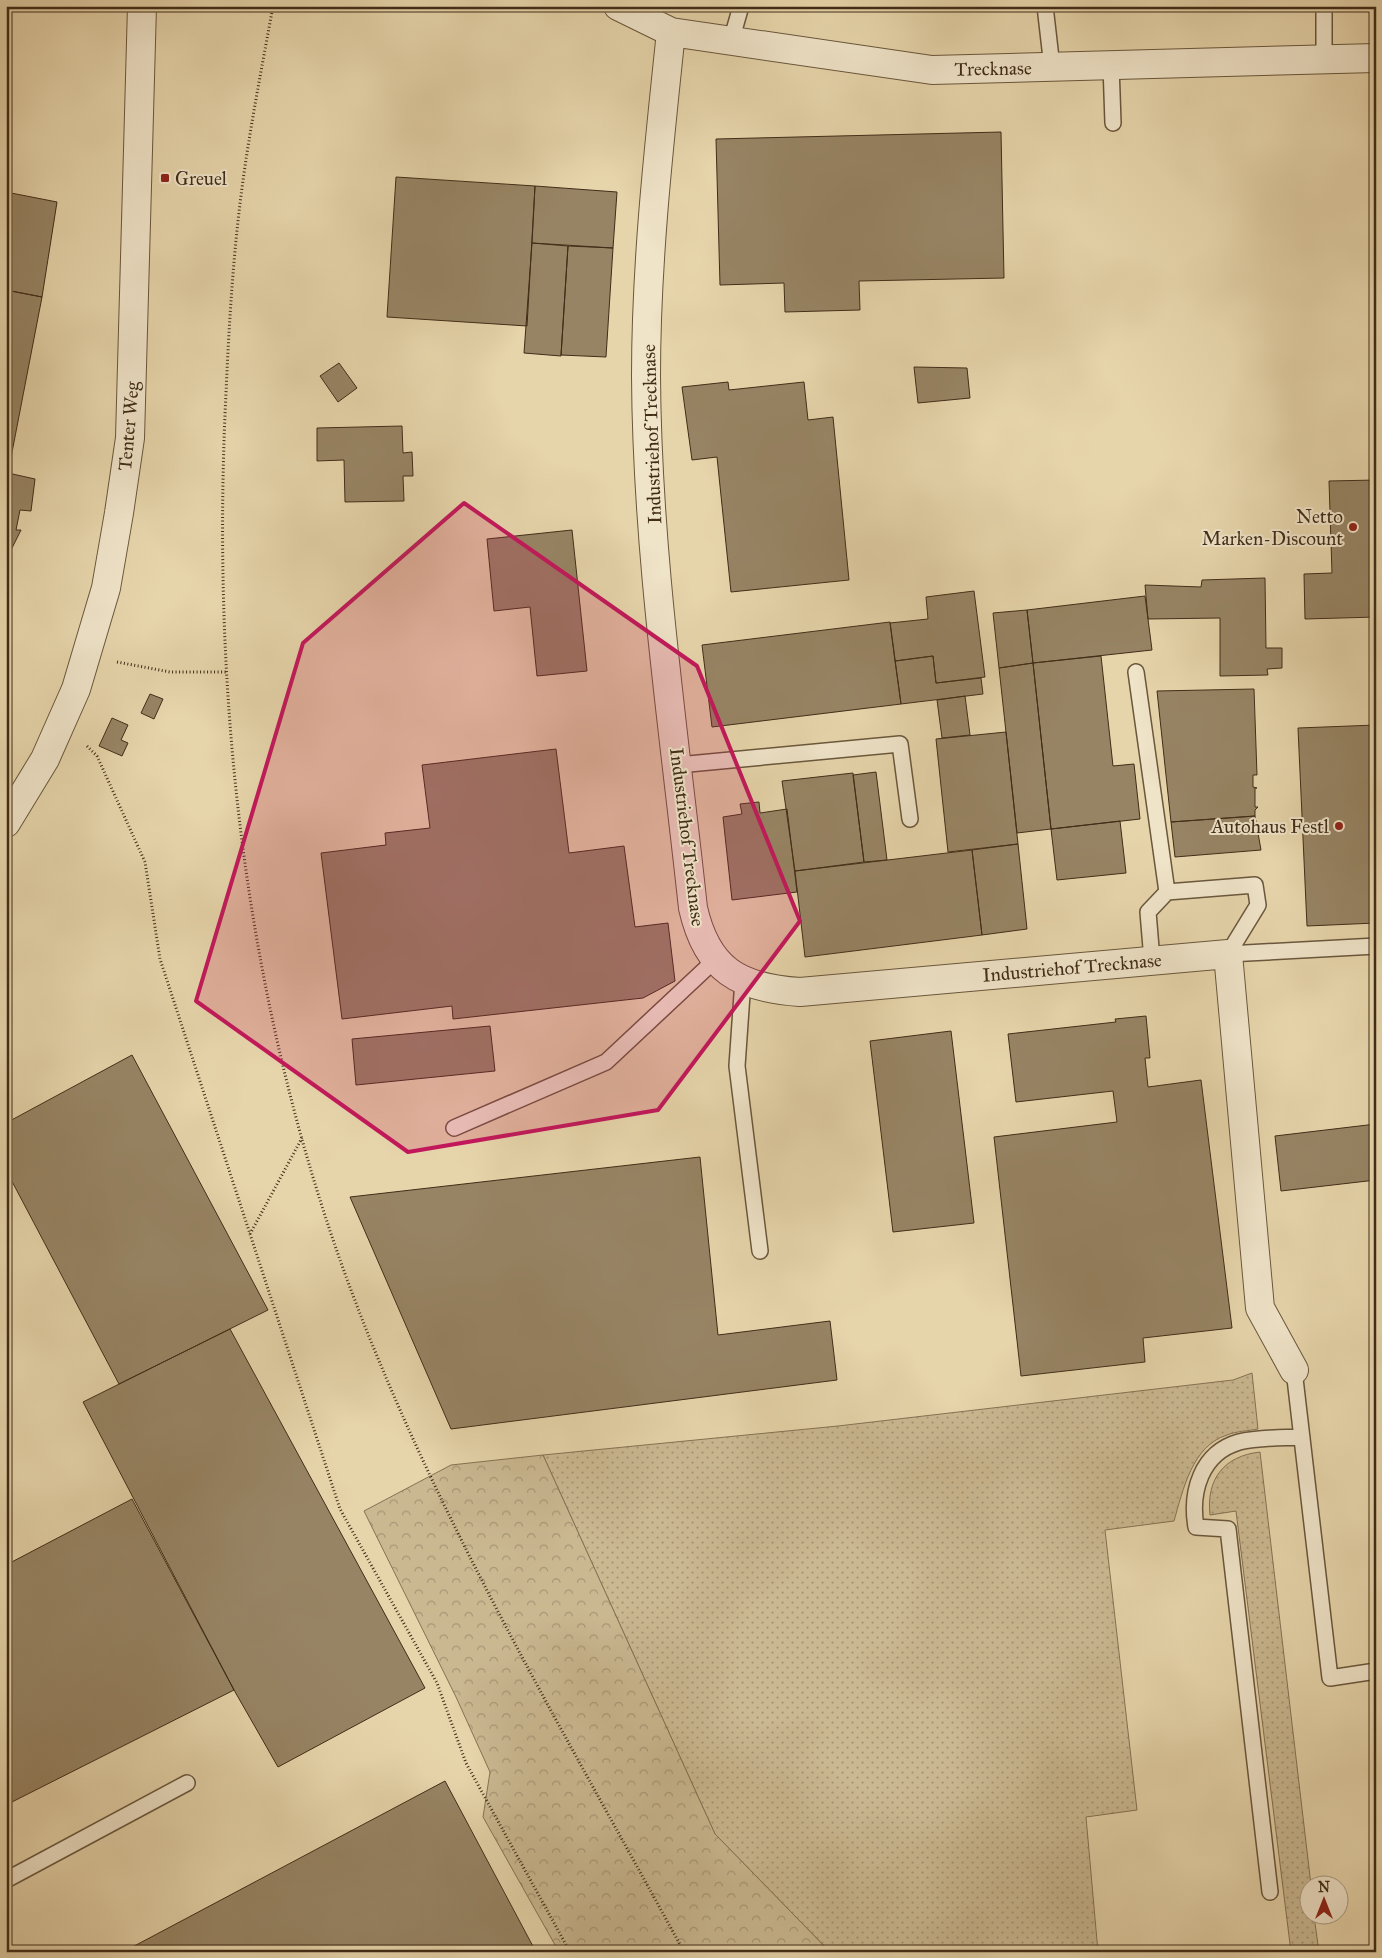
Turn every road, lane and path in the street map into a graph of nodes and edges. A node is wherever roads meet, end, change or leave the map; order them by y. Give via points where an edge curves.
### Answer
1 (142, 6) edge
2 (273, 6) edge
3 (618, 6) edge
4 (741, 6) edge
5 (1045, 6) edge
6 (1324, 6) edge
7 (671, 32) junction
8 (731, 41) junction
9 (1376, 58) edge
10 (1324, 59) junction
11 (1111, 65) junction
12 (1052, 67) junction
13 (1113, 123) dead end
14 (87, 656) junction
15 (226, 672) junction
16 (1136, 672) dead end
17 (61, 722) junction
18 (678, 766) junction
19 (910, 819) dead end
20 (6, 823) edge
21 (1167, 892) junction
22 (1376, 946) edge
23 (1228, 954) junction
24 (714, 960) junction
25 (1152, 960) junction
26 (743, 980) junction
27 (454, 1128) dead end
28 (302, 1138) junction
29 (250, 1234) junction
30 (760, 1251) dead end
31 (1294, 1370) joint
32 (1302, 1437) junction
33 (1376, 1671) edge
34 (187, 1783) dead end
35 (6, 1880) edge
36 (1270, 1892) dead end
37 (570, 1952) edge
38 (684, 1952) edge

1 - 14 street, Tenter Weg via 130,438 106,588
2 - 15 path via 241,191 230,310 221,484
3 - 7 street, Trecknase
4 - 8 lane
5 - 12 lane
6 - 10 lane
7 - 8 street, Trecknase
7 - 18 street, Industriehof Trecknase via 655,181 646,374 649,474
8 - 12 street, Trecknase via 932,70
9 - 10 street, Trecknase
10 - 11 street, Trecknase
11 - 12 street, Trecknase
11 - 13 lane
14 - 15 path via 170,672
14 - 17 street, Tenter Weg
15 - 28 path via 236,790 255,924 276,1039
16 - 21 lane
17 - 20 street, Tenter Weg via 44,759
17 - 29 path via 97,756 145,862 160,959
18 - 19 lane via 900,744
18 - 24 street, Industriehof Trecknase via 693,908 705,946
21 - 23 lane via 1254,885 1258,905
21 - 25 lane via 1148,912
22 - 23 lane
23 - 25 street, Industriehof Trecknase
23 - 31 street via 1260,1308
24 - 26 street, Industriehof Trecknase
24 - 27 lane via 606,1062
25 - 26 street, Industriehof Trecknase via 800,992 774,990
26 - 30 lane via 737,1066
28 - 29 path
28 - 38 path via 359,1310 388,1383 463,1544
29 - 37 path via 340,1508 437,1683 466,1763
31 - 32 lane
32 - 33 lane via 1330,1678
32 - 36 lane via 1240,1442 1220,1452 1203,1470 1196,1487 1193,1509 1196,1527 1228,1528
34 - 35 lane

